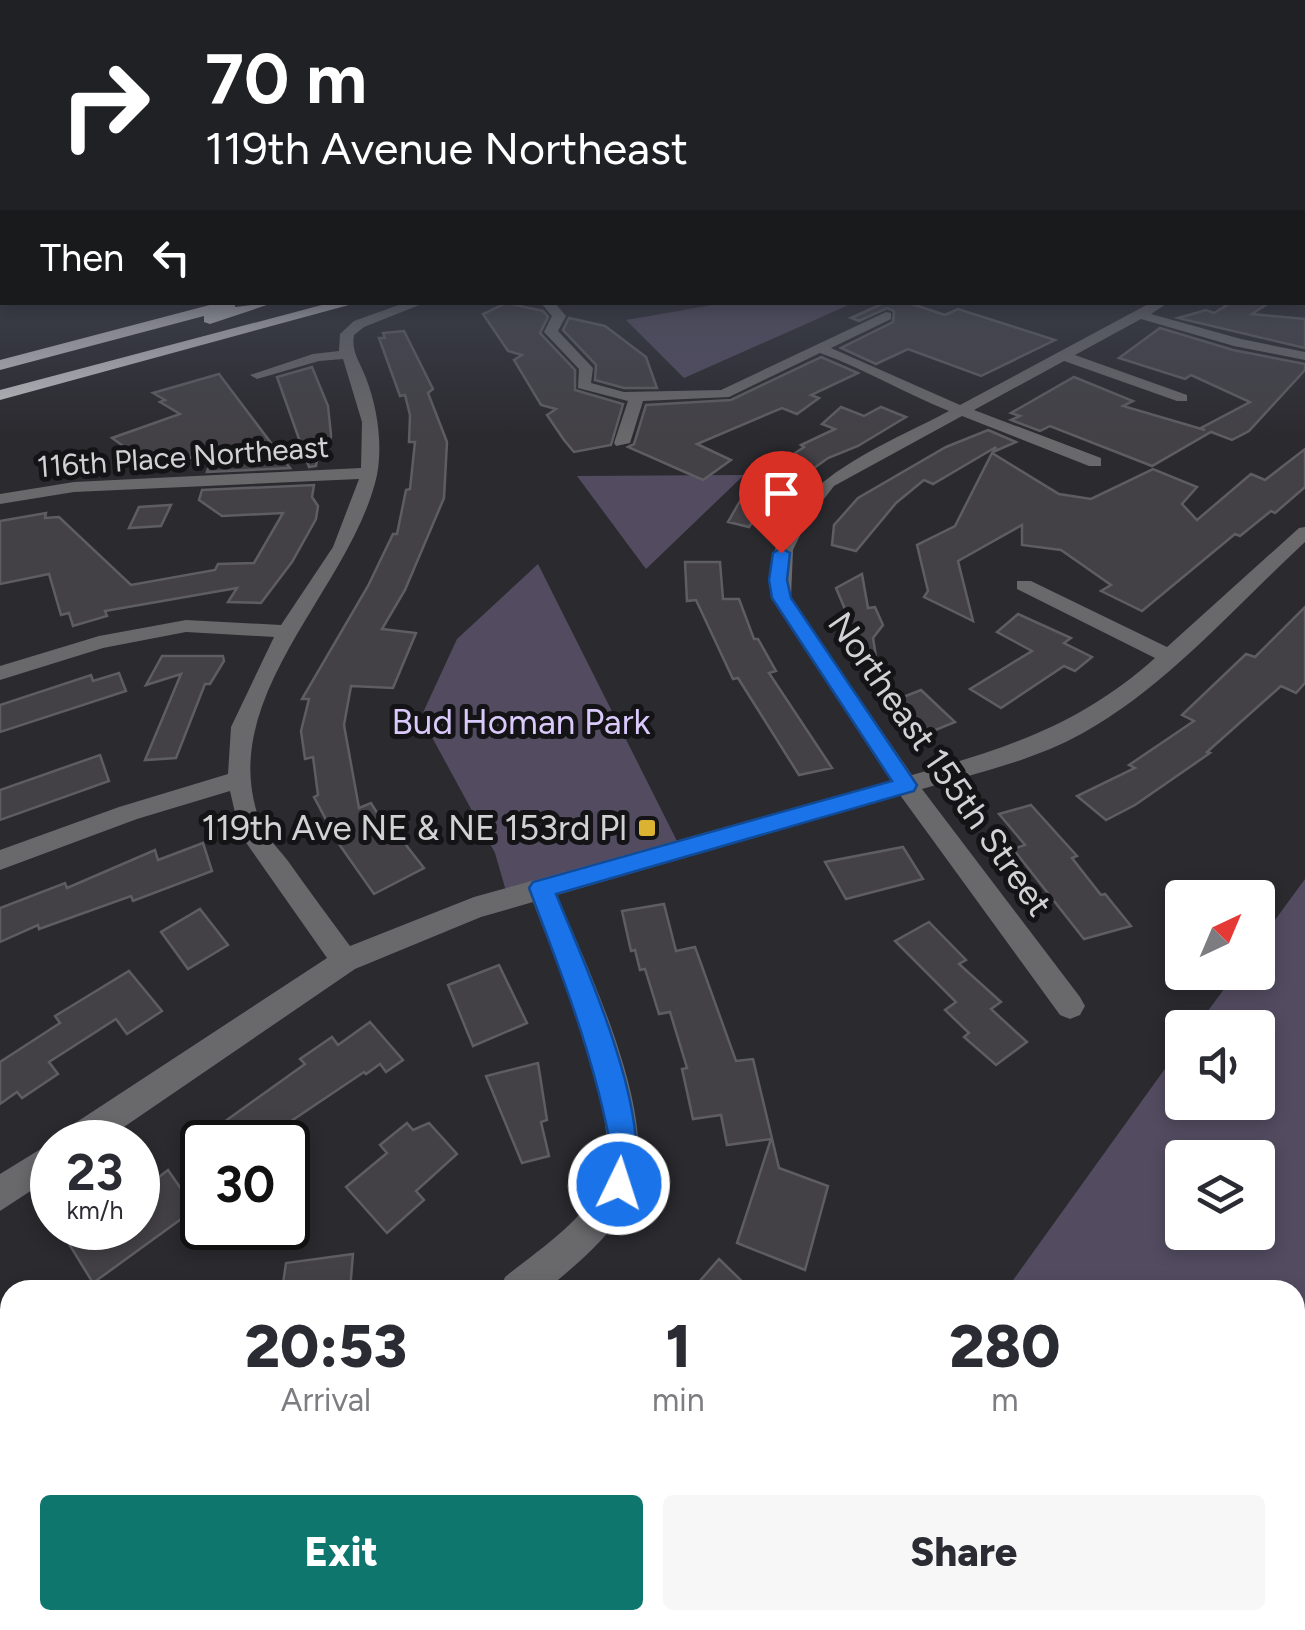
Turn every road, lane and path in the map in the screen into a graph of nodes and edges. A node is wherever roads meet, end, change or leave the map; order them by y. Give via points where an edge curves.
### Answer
1 (183, 305) edge
2 (228, 305) edge
3 (258, 305) edge
4 (291, 305) edge
5 (314, 305) edge
6 (342, 305) edge
7 (412, 305) edge
8 (548, 305) edge
9 (1158, 305) edge
10 (1142, 315) junction
11 (886, 316) dead end
12 (820, 348) junction
13 (348, 354) junction
14 (0, 356) edge
15 (1064, 356) junction
16 (1305, 356) edge
17 (0, 365) edge
18 (257, 375) dead end
19 (0, 376) edge
20 (0, 386) edge
21 (31, 387) junction
22 (0, 395) edge
23 (636, 397) junction
24 (1182, 398) dead end
25 (962, 411) junction
26 (622, 443) dead end
27 (1095, 462) dead end
28 (370, 473) junction
29 (0, 499) edge
30 (1305, 532) edge
31 (1024, 585) dead end
32 (287, 631) junction
33 (1170, 656) junction
34 (0, 673) edge
35 (240, 778) junction
36 (906, 785) junction
37 (0, 860) edge
38 (541, 888) junction
39 (345, 961) junction
40 (1070, 1006) dead end
41 (108, 1120) edge
42 (30, 1173) edge
43 (0, 1194) edge
44 (530, 1280) edge

1 - 14 highway
2 - 17 highway
3 - 19 highway
4 - 20 highway
5 - 21 highway
6 - 21 highway
7 - 13 street via 359,324 347,334
8 - 23 street via 559,316 551,332 586,368 583,385
9 - 10 street
10 - 15 street
10 - 16 street
11 - 12 street
12 - 23 street via 724,394
12 - 25 street
13 - 18 street
13 - 28 street via 370,422
15 - 24 street
15 - 25 street
21 - 22 highway
23 - 26 street
25 - 27 street
25 - 36 street, Northeast 155th Street via 828,482 804,508 781,553 782,598
28 - 29 street, 116th Place Northeast via 74,487
28 - 32 street via 342,547
30 - 33 street
31 - 33 street
32 - 34 street via 186,626 99,642
32 - 35 street via 242,727
33 - 36 street via 1126,696 1073,729 1015,754
35 - 37 street
35 - 39 street via 250,826
36 - 38 street
36 - 40 street, Northeast 155th Street
38 - 39 street
38 - 44 street via 590,1012 624,1138 619,1184 582,1238
39 - 41 street
42 - 43 street

